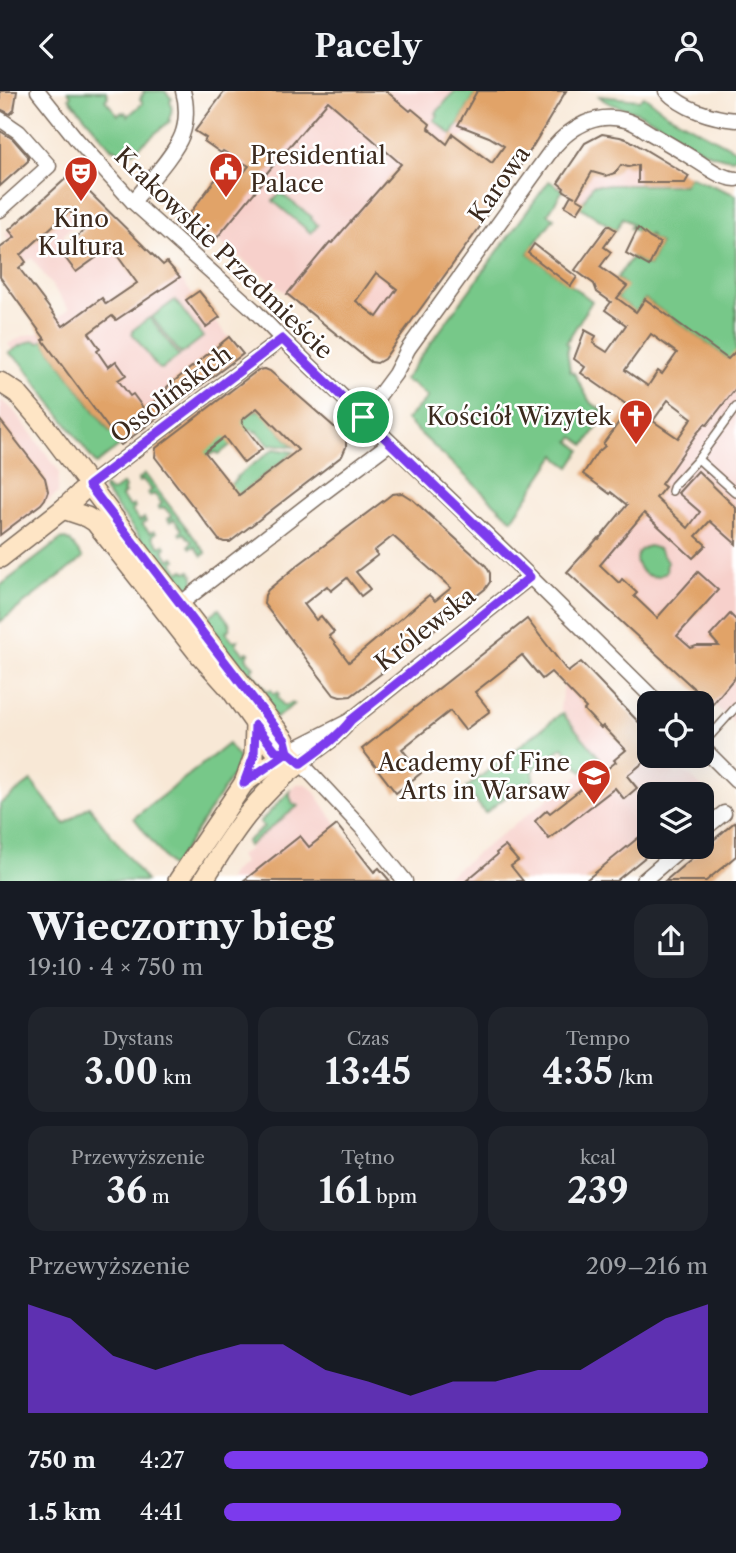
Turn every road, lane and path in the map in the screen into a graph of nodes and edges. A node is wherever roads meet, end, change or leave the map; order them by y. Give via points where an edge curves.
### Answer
1 (38, 91) edge
2 (183, 91) edge
3 (666, 91) edge
4 (0, 119) edge
5 (719, 119) junction
6 (736, 120) edge
7 (736, 132) edge
8 (736, 179) edge
9 (133, 202) junction
10 (0, 210) edge
11 (282, 339) junction
12 (3, 381) edge
13 (735, 413) edge
14 (363, 417) junction
15 (390, 443) junction
16 (698, 459) junction
17 (89, 485) junction
18 (672, 492) dead end
19 (736, 493) edge
20 (63, 509) junction
21 (0, 558) edge
22 (530, 577) junction
23 (180, 604) junction
24 (646, 691) edge
25 (736, 707) edge
26 (255, 725) junction
27 (714, 732) edge
28 (295, 757) junction
29 (714, 759) edge
30 (736, 782) edge
31 (244, 783) junction
32 (724, 813) dead end
33 (714, 821) edge
34 (669, 859) edge
35 (178, 881) edge
36 (203, 881) edge
37 (404, 881) edge
38 (643, 881) edge

1 - 9 street, Krakowskie Przedmieście
2 - 9 street via 182,135
3 - 5 street
4 - 10 street via 19,132 49,166
5 - 6 street
5 - 7 street
8 - 14 street, Karowa via 720,175 626,120 601,119 572,129 553,148
9 - 11 street, Krakowskie Przedmieście
11 - 14 street, Krakowskie Przedmieście
11 - 17 street, Ossolińskich
12 - 17 street
13 - 16 lane
14 - 15 street, Krakowskie Przedmieście
15 - 22 street, Krakowskie Przedmieście
15 - 23 street
16 - 18 lane
16 - 19 lane
17 - 20 street
17 - 23 street
20 - 21 street
20 - 26 street via 95,522
22 - 24 street, Krakowskie Przedmieście
22 - 28 street, Królewska via 332,740
23 - 28 street
25 - 27 lane
26 - 28 street via 276,751
26 - 31 street via 254,756
28 - 31 street
28 - 36 street, Królewska via 251,809
28 - 37 street
29 - 30 street
31 - 35 street
32 - 33 street
34 - 38 street

